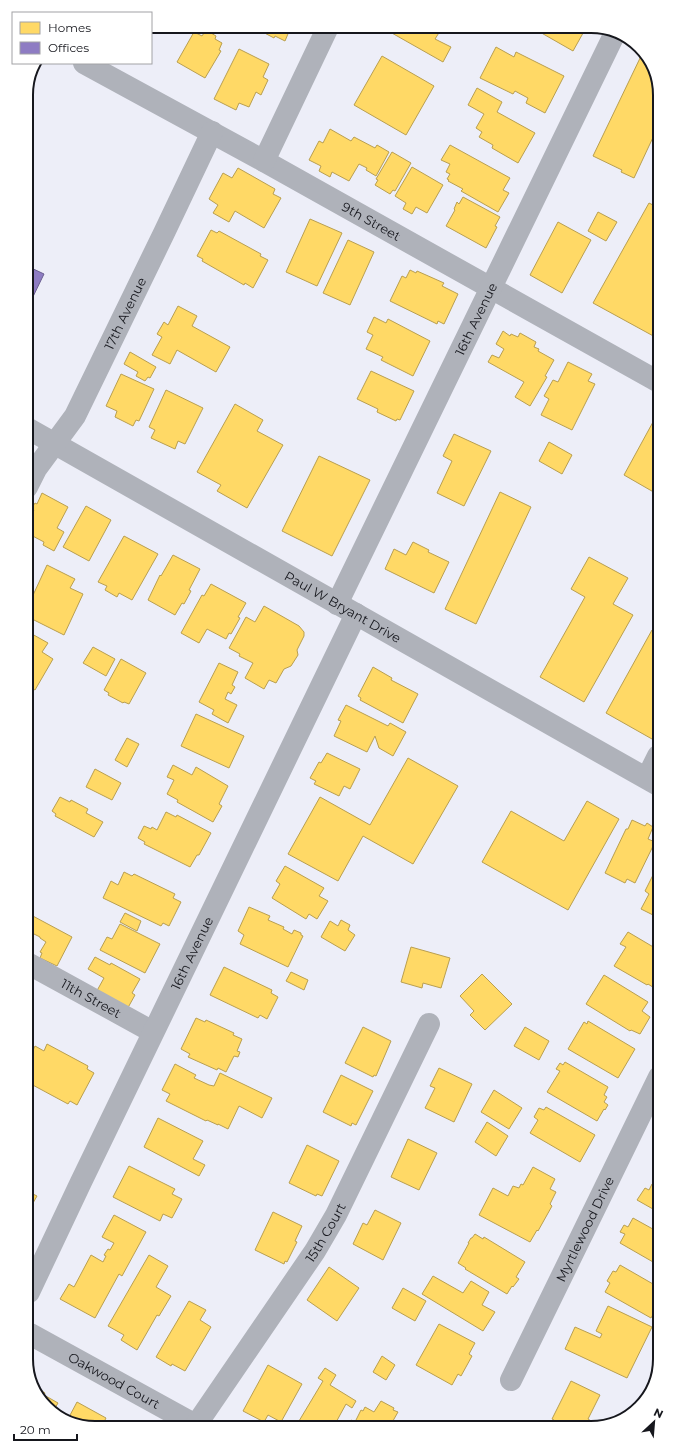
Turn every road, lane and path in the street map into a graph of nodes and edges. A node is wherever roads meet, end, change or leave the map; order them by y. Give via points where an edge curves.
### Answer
1 (325, 33) edge
2 (613, 37) edge
3 (86, 64) edge
4 (212, 132) junction
5 (264, 161) junction
6 (491, 288) junction
7 (653, 379) edge
8 (33, 431) edge
9 (55, 444) junction
10 (33, 475) edge
11 (337, 604) junction
12 (356, 614) junction
13 (653, 782) edge
14 (33, 966) edge
15 (429, 1024) dead end
16 (153, 1032) junction
17 (653, 1089) edge
18 (33, 1286) edge
19 (33, 1336) edge
20 (511, 1380) dead end
21 (188, 1421) edge
22 (200, 1421) edge

1 - 5 street
2 - 6 street, 16th Avenue
3 - 4 street, 9th Street
4 - 5 street, 9th Street
4 - 9 street, 17th Avenue via 75,416
5 - 6 street, 9th Street
6 - 7 street, 9th Street
6 - 11 street, 16th Avenue
8 - 9 street, Paul W Bryant Drive
9 - 10 street, 17th Avenue
9 - 11 street, Paul W Bryant Drive
11 - 12 street, Paul W Bryant Drive
12 - 13 street, Paul W Bryant Drive
12 - 16 street, 16th Avenue
14 - 16 street, 11th Street
15 - 22 street, 15th Court via 336,1215 315,1251
16 - 18 street, 16th Avenue
17 - 20 street, Myrtlewood Drive
19 - 21 street, Oakwood Court

